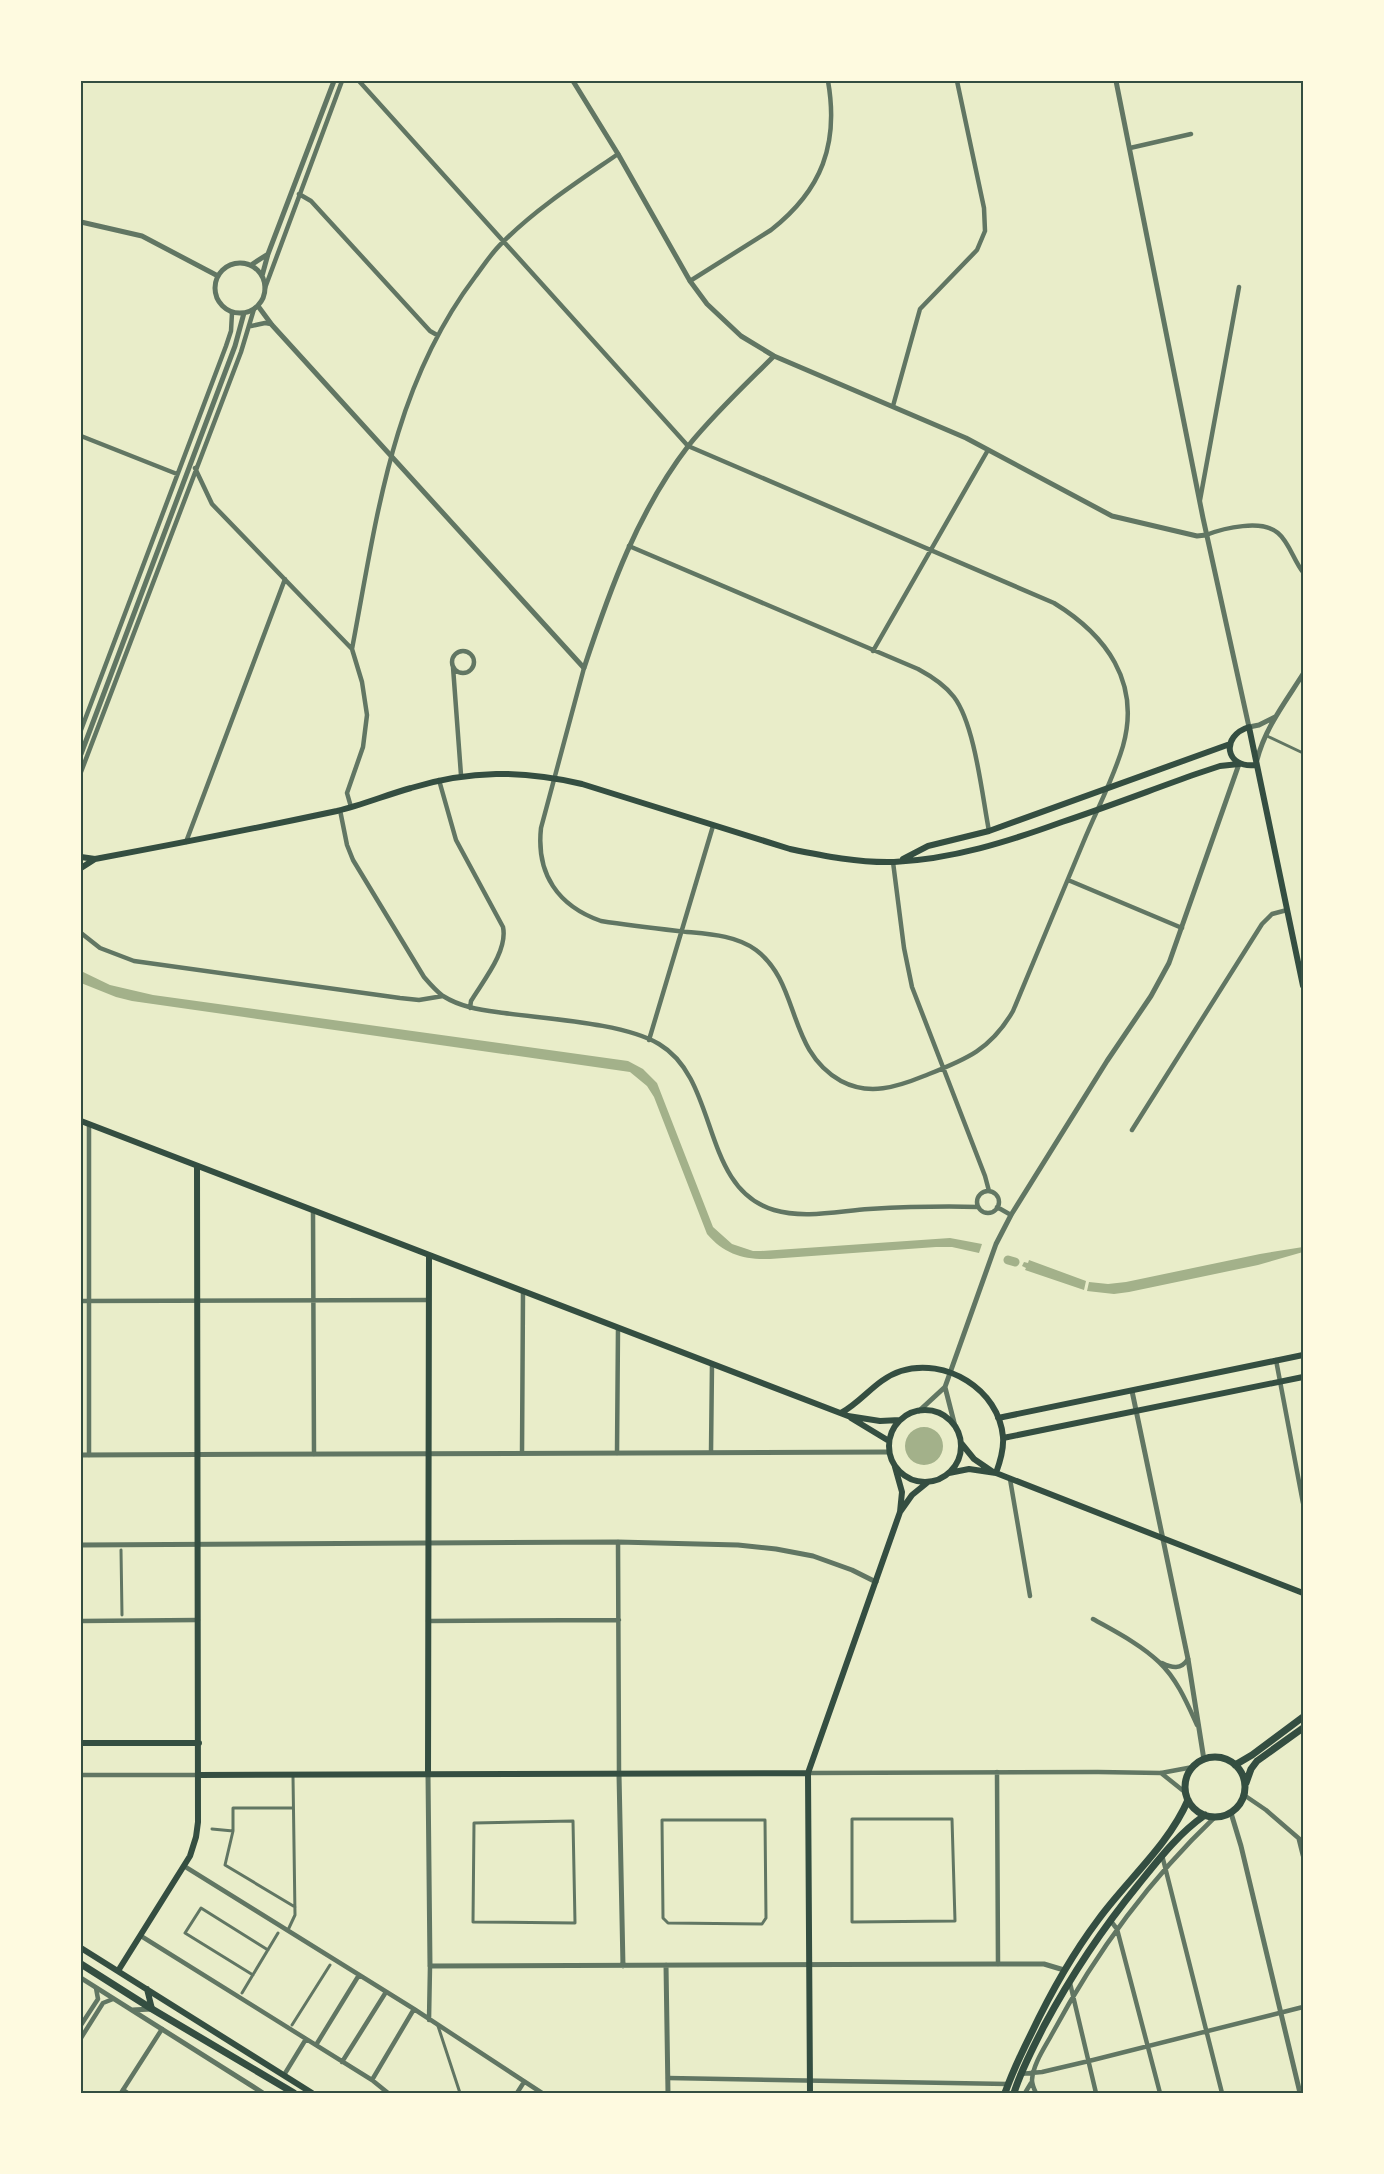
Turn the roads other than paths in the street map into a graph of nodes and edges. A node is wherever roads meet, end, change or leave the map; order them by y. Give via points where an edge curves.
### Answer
1 (334, 81) edge
2 (342, 81) edge
3 (359, 81) edge
4 (573, 81) edge
5 (828, 81) edge
6 (957, 81) edge
7 (1116, 81) edge
8 (1191, 135) dead end
9 (1130, 148) junction
10 (618, 154) junction
11 (299, 194) junction
12 (81, 222) edge
13 (503, 241) junction
14 (268, 254) junction
15 (251, 265) junction
16 (218, 276) junction
17 (262, 276) junction
18 (690, 281) junction
19 (1239, 287) dead end
20 (266, 288) junction
21 (256, 308) junction
22 (232, 313) junction
23 (244, 314) junction
24 (272, 325) junction
25 (250, 326) junction
26 (437, 335) junction
27 (774, 356) junction
28 (893, 406) junction
29 (81, 436) edge
30 (688, 446) junction
31 (988, 450) junction
32 (391, 454) junction
33 (195, 468) junction
34 (177, 474) junction
35 (1200, 502) junction
36 (1206, 535) junction
37 (629, 546) junction
38 (929, 551) junction
39 (1303, 572) edge
40 (285, 579) junction
41 (352, 649) junction
42 (873, 651) junction
43 (453, 668) junction
44 (584, 668) junction
45 (1303, 674) edge
46 (1275, 717) junction
47 (1249, 727) junction
48 (81, 730) edge
49 (1266, 736) junction
50 (1230, 744) junction
51 (81, 753) edge
52 (1303, 753) edge
53 (1239, 764) junction
54 (1256, 765) junction
55 (81, 772) edge
56 (461, 775) junction
57 (554, 777) junction
58 (439, 780) junction
59 (1107, 789) junction
60 (351, 807) junction
61 (1099, 809) junction
62 (340, 810) junction
63 (713, 826) junction
64 (989, 831) junction
65 (186, 842) junction
66 (81, 857) edge
67 (95, 859) junction
68 (893, 862) junction
69 (81, 868) edge
70 (1068, 880) junction
71 (1287, 910) junction
72 (1182, 928) junction
73 (682, 931) junction
74 (81, 933) edge
75 (1303, 986) edge
76 (443, 996) junction
77 (470, 1008) junction
78 (649, 1040) junction
79 (944, 1069) junction
80 (81, 1121) edge
81 (89, 1124) junction
82 (1132, 1130) dead end
83 (198, 1166) junction
84 (989, 1191) junction
85 (978, 1207) junction
86 (997, 1207) junction
87 (313, 1210) junction
88 (1011, 1215) junction
89 (429, 1255) junction
90 (523, 1291) junction
91 (314, 1300) junction
92 (429, 1300) junction
93 (81, 1301) edge
94 (89, 1301) junction
95 (197, 1301) junction
96 (618, 1328) junction
97 (1303, 1355) edge
98 (1276, 1360) junction
99 (712, 1364) junction
100 (951, 1372) junction
101 (1303, 1377) edge
102 (1281, 1381) junction
103 (945, 1388) junction
104 (1132, 1391) junction
105 (919, 1410) junction
106 (1137, 1411) junction
107 (844, 1415) junction
108 (998, 1418) junction
109 (900, 1420) junction
110 (955, 1426) junction
111 (1004, 1438) junction
112 (889, 1441) junction
113 (961, 1442) junction
114 (711, 1452) junction
115 (889, 1452) junction
116 (522, 1453) junction
117 (617, 1453) junction
118 (314, 1454) junction
119 (429, 1454) junction
120 (81, 1455) edge
121 (89, 1455) junction
122 (198, 1455) junction
123 (896, 1467) junction
124 (949, 1473) junction
125 (996, 1473) junction
126 (1010, 1479) junction
127 (928, 1482) junction
128 (1303, 1503) edge
129 (900, 1512) junction
130 (1162, 1538) junction
131 (618, 1542) junction
132 (428, 1543) junction
133 (198, 1544) junction
134 (81, 1545) edge
135 (121, 1550) dead end
136 (876, 1582) junction
137 (1303, 1593) edge
138 (1030, 1596) dead end
139 (122, 1614) dead end
140 (1093, 1619) dead end
141 (198, 1620) junction
142 (619, 1620) junction
143 (81, 1621) edge
144 (428, 1621) junction
145 (1188, 1659) junction
146 (1159, 1662) junction
147 (1303, 1717) edge
148 (1197, 1725) junction
149 (1303, 1728) edge
150 (81, 1743) edge
151 (199, 1743) junction
152 (1204, 1760) junction
153 (1235, 1765) junction
154 (1193, 1767) junction
155 (997, 1772) junction
156 (808, 1773) junction
157 (1161, 1773) junction
158 (428, 1774) junction
159 (619, 1774) junction
160 (81, 1775) edge
161 (199, 1775) junction
162 (293, 1775) junction
163 (1245, 1786) junction
164 (1244, 1795) junction
165 (1187, 1797) junction
166 (294, 1808) junction
167 (1231, 1813) junction
168 (1205, 1815) junction
169 (1215, 1817) junction
170 (212, 1829) dead end
171 (233, 1831) junction
172 (1301, 1841) edge
173 (1162, 1855) junction
174 (1303, 1856) edge
175 (184, 1866) junction
176 (661, 1869) joint
177 (1166, 1870) junction
178 (295, 1907) junction
179 (1110, 1920) junction
180 (955, 1922) joint
181 (575, 1923) joint
182 (1117, 1929) junction
183 (288, 1931) junction
184 (278, 1933) dead end
185 (141, 1936) junction
186 (81, 1948) edge
187 (268, 1950) junction
188 (90, 1953) junction
189 (81, 1954) edge
190 (81, 1964) edge
191 (998, 1964) junction
192 (330, 1965) dead end
193 (666, 1965) junction
194 (809, 1965) junction
195 (430, 1966) junction
196 (623, 1966) junction
197 (1064, 1970) junction
198 (118, 1971) junction
199 (253, 1975) junction
200 (359, 1975) junction
201 (81, 1978) edge
202 (1069, 1980) junction
203 (96, 1988) junction
204 (147, 1989) junction
205 (386, 1992) junction
206 (242, 1993) dead end
207 (1073, 1995) junction
208 (113, 1999) junction
209 (1303, 2007) edge
210 (152, 2009) junction
211 (414, 2009) junction
212 (131, 2010) junction
213 (1280, 2012) junction
214 (429, 2020) junction
215 (81, 2025) edge
216 (292, 2025) dead end
217 (438, 2026) junction
218 (162, 2029) junction
219 (1206, 2031) junction
220 (82, 2037) edge
221 (306, 2039) junction
222 (316, 2045) junction
223 (1148, 2045) junction
224 (1089, 2061) junction
225 (342, 2062) junction
226 (1034, 2072) junction
227 (1020, 2074) junction
228 (284, 2075) junction
229 (1011, 2075) junction
230 (668, 2078) junction
231 (372, 2080) junction
232 (810, 2080) junction
233 (524, 2082) junction
234 (1032, 2082) junction
235 (1008, 2084) junction
236 (122, 2091) edge
237 (382, 2091) edge
238 (129, 2093) edge
239 (263, 2093) edge
240 (294, 2093) edge
241 (312, 2093) edge
242 (388, 2093) edge
243 (460, 2093) edge
244 (517, 2093) edge
245 (542, 2093) edge
246 (668, 2093) edge
247 (810, 2093) edge
248 (1005, 2093) edge
249 (1014, 2093) edge
250 (1024, 2093) edge
251 (1036, 2093) edge
252 (1096, 2093) edge
253 (1160, 2093) edge
254 (1222, 2093) edge
255 (1300, 2093) edge

1 - 14 street
2 - 11 street
3 - 13 street
4 - 10 street
5 - 18 street via 832,107 830,142 822,168 804,199 771,230
6 - 28 street via 984,208 985,231 977,250 920,309
7 - 9 street
8 - 9 street
9 - 35 street
10 - 13 street
10 - 18 street
11 - 20 street
11 - 26 street via 311,201
12 - 16 street via 142,236
13 - 26 street
13 - 30 street
14 - 15 street
14 - 17 street
15 - 16 street via 234,264
15 - 17 street
16 - 22 street via 215,295
17 - 20 street
18 - 27 street via 724,322
19 - 35 street
20 - 21 street
21 - 23 street
21 - 24 street
21 - 25 street
22 - 23 street
22 - 34 street via 226,346
23 - 51 street
24 - 25 street
24 - 32 street
25 - 33 street
26 - 32 street via 410,394
27 - 28 street
27 - 30 street
28 - 31 street
29 - 34 street
30 - 37 street
30 - 38 street
31 - 36 street via 1112,516
31 - 38 street
32 - 41 street
32 - 44 street
33 - 40 street via 212,504
33 - 55 street
34 - 48 street
35 - 36 street
36 - 39 street via 1264,525 1279,533
36 - 47 street
37 - 42 street
37 - 44 street
38 - 42 street
38 - 59 street via 1054,603 1077,617 1104,644 1120,675 1126,711 1124,745
40 - 41 street
40 - 65 street
41 - 60 street via 367,715 363,747 348,793
42 - 64 street via 927,674 943,685 960,706 969,730
43 - 43 street via 452,657 457,652 468,652 473,657 474,665 466,673
43 - 56 street
44 - 57 street
45 - 46 street
46 - 47 street
46 - 49 street
47 - 50 main road via 1239,730
47 - 54 main road
49 - 52 street
49 - 54 street
50 - 53 main road via 1231,755
50 - 59 main road
53 - 54 main road
53 - 61 main road via 1220,766
53 - 72 street
54 - 71 main road
56 - 57 main road
56 - 58 main road
57 - 63 main road
57 - 73 street via 539,843 543,867 556,891 576,910 601,921
58 - 60 main road
58 - 77 street via 456,840 505,936
59 - 61 street
59 - 64 main road
60 - 62 main road
61 - 68 main road via 989,848
61 - 70 street
62 - 65 main road
62 - 76 street via 353,860 424,977
63 - 68 main road via 790,849 853,860
63 - 73 street
64 - 68 main road via 928,846
65 - 67 main road
66 - 67 main road
67 - 69 main road
68 - 79 street via 908,968
70 - 72 street
70 - 79 street via 1004,1025 981,1050
71 - 75 main road
71 - 82 street via 1265,920
72 - 88 street via 1158,985
73 - 78 street
73 - 79 street via 744,942 767,960 780,980 809,1052 832,1076 848,1085 880,1090
74 - 76 street via 100,948 145,963 419,1000
76 - 77 street
77 - 78 street via 603,1027
78 - 85 street via 672,1053 686,1071 730,1174 745,1194 764,1207 806,1214
79 - 84 street
80 - 81 main road
81 - 83 main road
81 - 94 street
83 - 87 main road
83 - 95 main road
84 - 85 street via 978,1197
84 - 86 street via 998,1198
85 - 86 street via 986,1213
86 - 88 street
87 - 89 main road
87 - 91 street
88 - 100 street via 996,1244
89 - 90 main road
89 - 92 main road
90 - 96 main road
90 - 116 street
91 - 92 street
91 - 95 street
91 - 118 street
92 - 119 main road
93 - 94 street
94 - 95 street
94 - 121 street
95 - 122 main road
96 - 99 main road
96 - 117 street
97 - 98 main road
98 - 102 street
98 - 104 main road
99 - 107 main road
99 - 114 street
100 - 103 street
100 - 107 main road via 920,1368 891,1375
100 - 108 main road via 980,1390
101 - 102 main road
102 - 106 main road
102 - 128 street
103 - 105 street
103 - 110 street
104 - 106 street
104 - 108 main road
105 - 109 main road
105 - 110 main road via 939,1413
106 - 111 main road
106 - 130 street
107 - 109 main road
107 - 112 main road
108 - 111 main road
109 - 112 main road
110 - 113 main road
111 - 125 main road
112 - 115 main road
113 - 124 main road via 960,1454
113 - 125 main road via 974,1459
114 - 115 street
114 - 117 street
115 - 123 main road
116 - 117 street
116 - 119 street
118 - 119 street
118 - 122 street
119 - 132 main road
120 - 121 street
121 - 122 street
122 - 133 main road
123 - 127 main road via 904,1476
123 - 129 main road via 902,1492
124 - 125 main road via 969,1469
124 - 127 main road
125 - 126 main road
126 - 130 main road
126 - 138 street
127 - 129 main road
129 - 136 main road
130 - 137 main road
130 - 145 street
131 - 132 street
131 - 136 street via 776,1549 813,1556
131 - 142 street
132 - 133 street
132 - 144 main road
133 - 134 street
133 - 141 main road
135 - 139 street
136 - 156 main road
140 - 146 street
141 - 143 street
141 - 151 main road
142 - 144 street
142 - 159 street
144 - 158 main road
145 - 146 street via 1175,1668
145 - 148 street
146 - 148 street via 1184,1696
147 - 153 main road
148 - 152 street
149 - 163 main road via 1253,1766
150 - 151 main road
151 - 161 main road
152 - 153 main road via 1220,1758
152 - 154 main road
153 - 163 main road
154 - 157 street
154 - 165 main road via 1187,1779
155 - 156 street
155 - 157 street
155 - 191 street
156 - 159 main road
156 - 194 main road
157 - 165 street
158 - 159 main road
158 - 162 main road
158 - 195 street
159 - 196 street
160 - 161 street
161 - 162 main road
161 - 175 main road via 196,1837
162 - 166 street
163 - 164 main road
164 - 167 main road
164 - 172 street
165 - 168 main road
165 - 197 main road via 1178,1822 1098,1919
166 - 171 street via 233,1808
166 - 178 street
167 - 169 main road
167 - 213 street
168 - 169 main road
168 - 173 main road
169 - 177 street
170 - 171 street
171 - 178 street via 225,1865
172 - 174 street
173 - 177 street
173 - 179 main road
175 - 183 street
175 - 185 main road
176 - 176 street via 663,1918 668,1923 762,1924 766,1918 765,1820 662,1820
177 - 182 street
177 - 219 street
178 - 183 street
179 - 182 street
179 - 202 main road
180 - 180 street via 952,1819 852,1819 852,1922
181 - 181 street via 573,1821 474,1823 473,1922
182 - 207 street
182 - 223 street
183 - 200 street
184 - 187 street
185 - 198 main road
185 - 221 street
186 - 188 main road
187 - 199 street
187 - 199 street via 201,1908 185,1933
188 - 189 main road
188 - 198 main road
190 - 210 main road
191 - 194 street
191 - 197 street via 1044,1964
192 - 216 street
193 - 194 street
193 - 196 street
193 - 230 street
194 - 232 main road
195 - 196 street
195 - 214 street
197 - 229 main road
198 - 204 main road
199 - 206 street
200 - 205 street
200 - 222 street
201 - 203 street
202 - 207 street
202 - 227 main road
203 - 208 street
203 - 215 street via 98,1999
204 - 210 main road
204 - 228 main road
205 - 211 street
205 - 225 street
207 - 224 street
207 - 226 street
208 - 212 street
208 - 220 street via 103,2002
209 - 213 street
210 - 212 street
210 - 240 main road
211 - 214 street
211 - 231 street
212 - 218 street
213 - 219 street
213 - 255 street
214 - 217 street
217 - 233 street
217 - 243 street
218 - 236 street
218 - 239 street
219 - 223 street
219 - 254 street
221 - 222 street
221 - 228 street
222 - 225 street
223 - 224 street
223 - 253 street
224 - 226 street
224 - 252 street
225 - 231 street
226 - 227 street
226 - 234 street
227 - 229 street
227 - 249 main road
228 - 241 main road
229 - 235 main road
230 - 232 street
230 - 246 street
231 - 237 street
232 - 235 street
232 - 247 main road
233 - 244 street
233 - 245 street
234 - 250 street
234 - 251 street
235 - 248 main road
236 - 238 street
237 - 242 street

